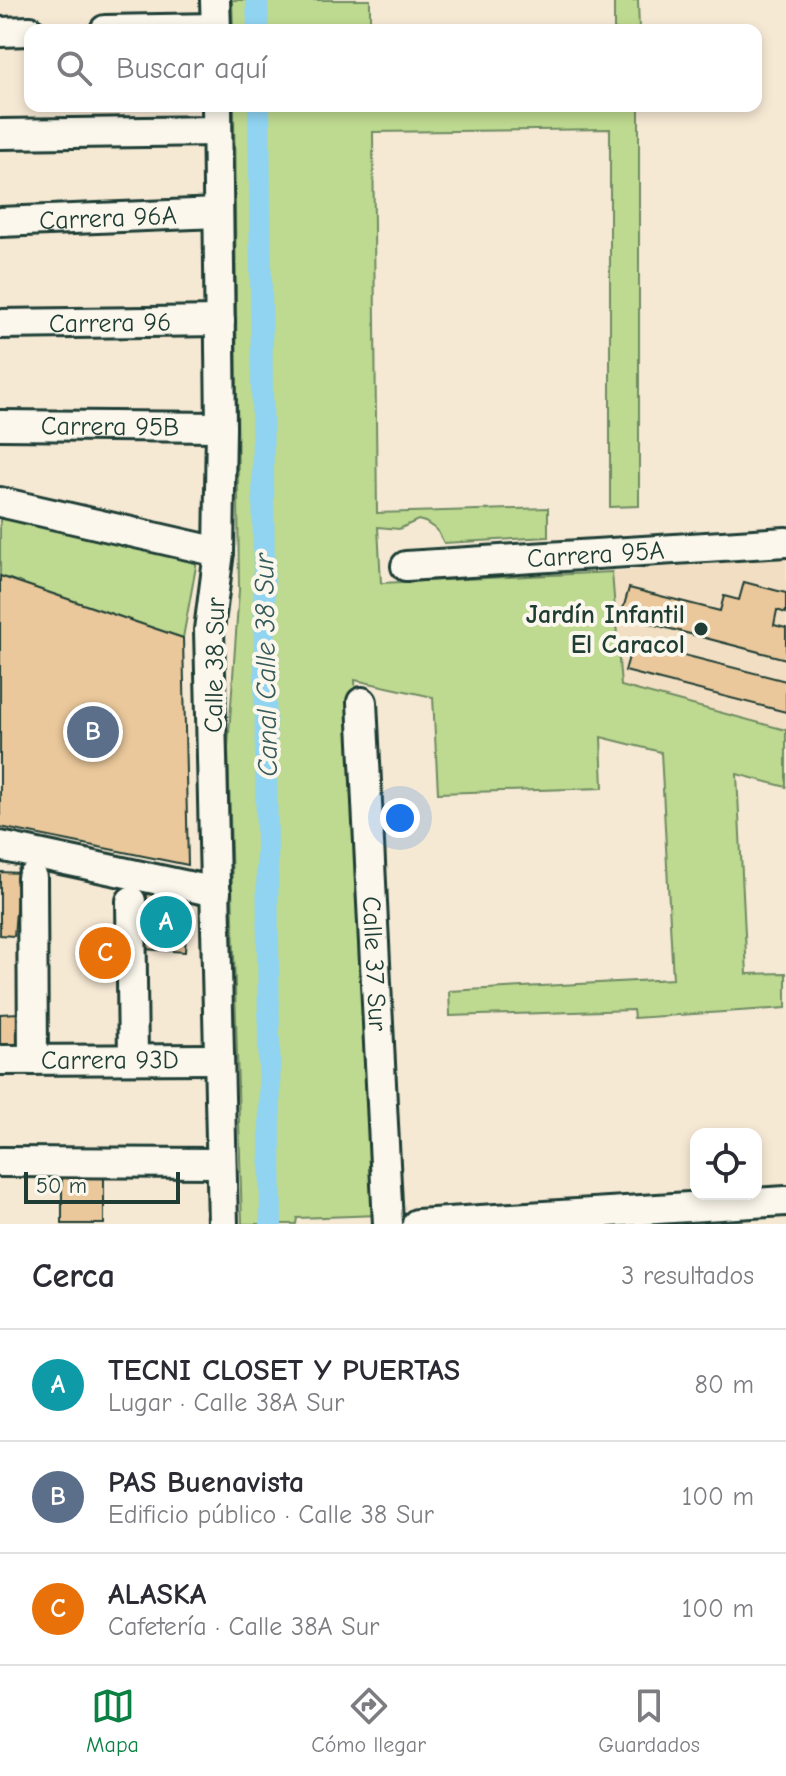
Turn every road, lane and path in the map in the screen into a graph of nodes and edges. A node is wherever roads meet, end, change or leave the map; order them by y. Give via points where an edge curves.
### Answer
1 (215, 0) edge
2 (216, 24) edge
3 (24, 31) edge
4 (0, 32) edge
5 (217, 118) edge
6 (0, 134) edge
7 (218, 213) junction
8 (0, 222) edge
9 (220, 321) junction
10 (0, 324) edge
11 (0, 425) edge
12 (221, 427) junction
13 (0, 502) edge
14 (786, 542) edge
15 (219, 552) junction
16 (406, 566) dead end
17 (362, 702) dead end
18 (0, 846) edge
19 (32, 878) dead end
20 (216, 892) junction
21 (131, 901) dead end
22 (133, 1059) junction
23 (219, 1059) junction
24 (0, 1060) edge
25 (33, 1060) junction
26 (0, 1162) edge
27 (221, 1163) junction
28 (786, 1201) edge
29 (595, 1218) edge
30 (223, 1224) edge
31 (388, 1224) edge
32 (417, 1224) edge

1 - 2 street
3 - 4 street
5 - 6 street
5 - 7 street, Calle 38 Sur
7 - 8 street, Carrera 96A
7 - 9 street, Calle 38 Sur
9 - 10 street, Carrera 96
9 - 12 street, Calle 38 Sur
11 - 12 street, Carrera 95B
12 - 15 street, Calle 38 Sur
13 - 15 street
14 - 16 street, Carrera 95A
15 - 20 street, Calle 38 Sur via 209,630
17 - 31 street, Calle 37 Sur
18 - 20 street
19 - 25 street
20 - 23 street, Calle 38 Sur
21 - 22 street
22 - 23 street, Carrera 93D
22 - 25 street, Carrera 93D
23 - 27 street, Calle 38 Sur
24 - 25 street, Carrera 93D
26 - 27 street
27 - 30 street, Calle 38 Sur
28 - 29 street
29 - 32 street

